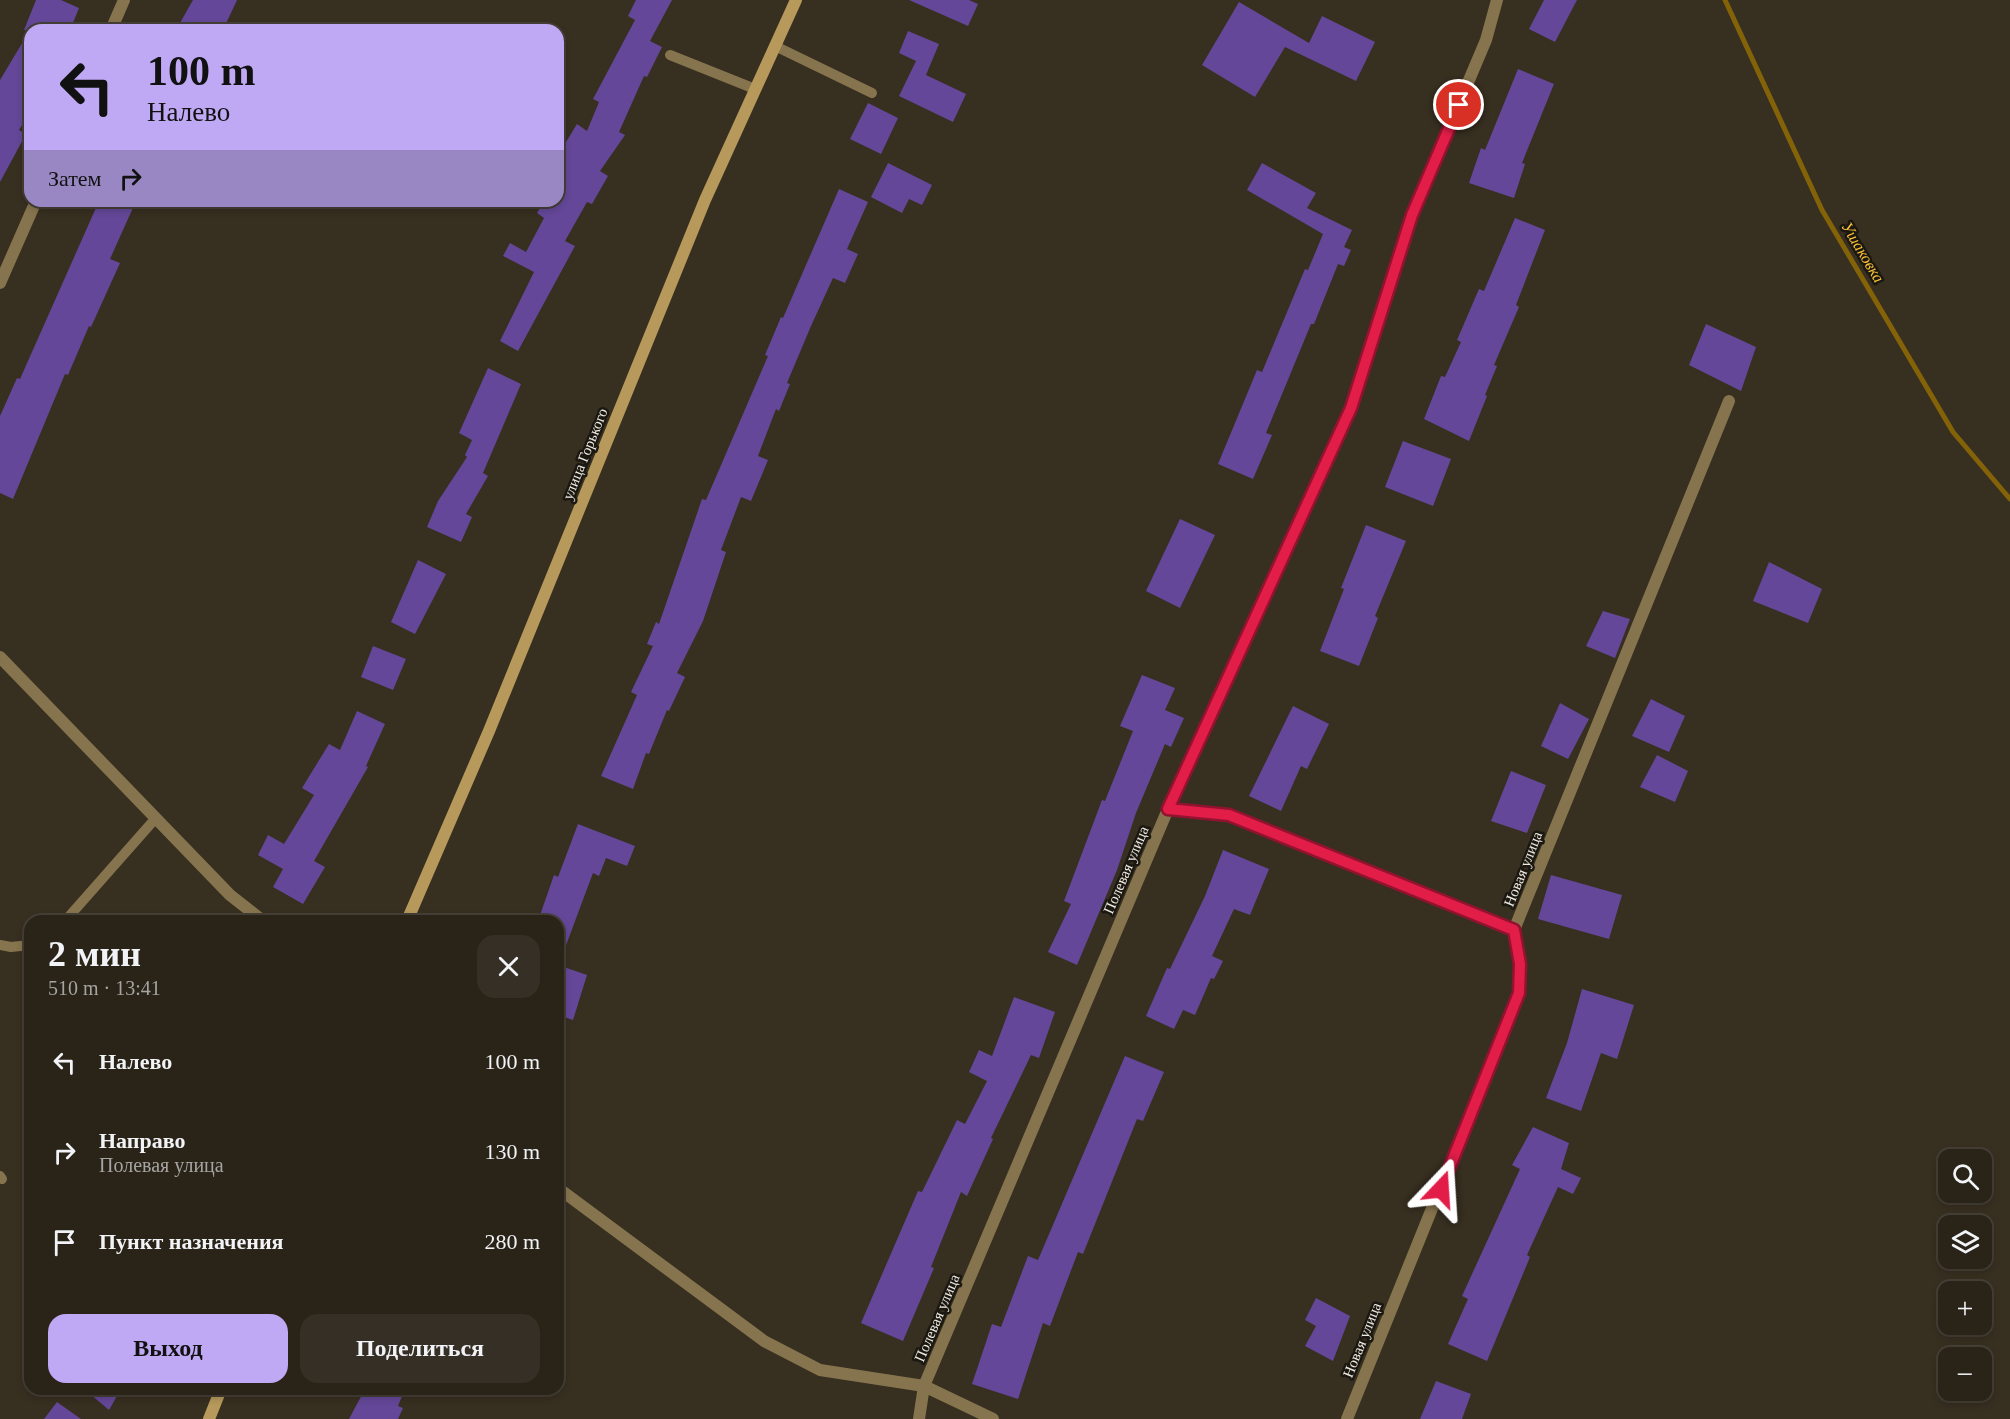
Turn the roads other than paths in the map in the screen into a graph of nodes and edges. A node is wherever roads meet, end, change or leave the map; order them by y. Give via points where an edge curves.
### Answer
1 (124, 0) edge
2 (796, 0) edge
3 (1497, 0) edge
4 (114, 24) edge
5 (775, 46) junction
6 (670, 55) dead end
7 (755, 89) junction
8 (872, 93) dead end
9 (33, 207) edge
10 (0, 283) edge
11 (1729, 401) dead end
12 (0, 657) edge
13 (1168, 809) junction
14 (155, 819) junction
15 (70, 915) edge
16 (255, 915) edge
17 (410, 915) edge
18 (1514, 930) junction
19 (0, 945) edge
20 (24, 946) edge
21 (564, 1192) edge
22 (924, 1386) junction
23 (219, 1395) edge
24 (209, 1419) edge
25 (919, 1419) edge
26 (993, 1419) edge
27 (1347, 1419) edge

1 - 4 street
2 - 5 main road, улица Горького
3 - 13 street, Полевая улица via 1486,40 1412,215 1351,408
5 - 7 main road, улица Горького
5 - 8 lane
6 - 7 lane
7 - 17 main road, улица Горького via 705,200 489,731
9 - 10 street
11 - 18 street, Новая улица
12 - 14 street
13 - 18 street via 1229,815
13 - 22 street, Полевая улица
14 - 15 lane
14 - 16 street via 230,895
18 - 27 street, Новая улица via 1520,964 1519,993
19 - 20 lane
21 - 22 street via 764,1341 820,1370
22 - 25 street, Полевая улица
22 - 26 street
23 - 24 main road

